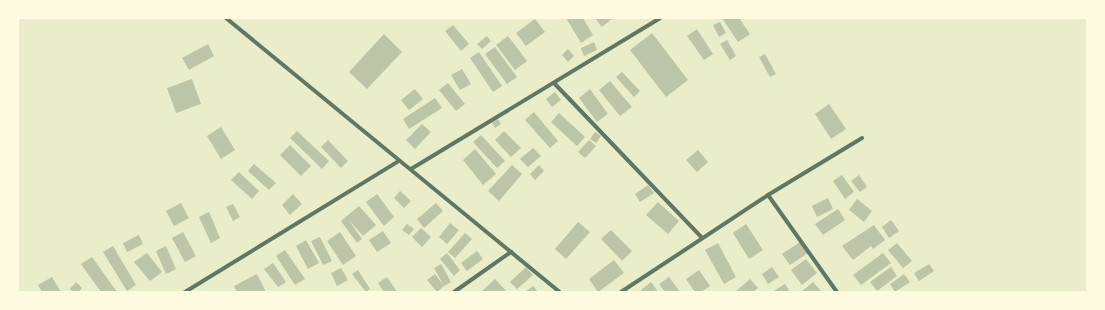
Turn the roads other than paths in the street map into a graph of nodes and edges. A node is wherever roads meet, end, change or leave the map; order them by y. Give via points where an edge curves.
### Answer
1 (226, 18) edge
2 (660, 18) edge
3 (554, 83) junction
4 (862, 138) dead end
5 (399, 161) junction
6 (411, 169) junction
7 (768, 195) junction
8 (702, 238) junction
9 (511, 252) junction
10 (185, 292) edge
11 (454, 292) edge
12 (559, 292) edge
13 (621, 292) edge
14 (837, 292) edge

1 - 5 street
2 - 3 street
3 - 6 street
3 - 8 street
4 - 7 street
5 - 6 street
5 - 10 street
6 - 9 street
7 - 8 street
7 - 14 street
8 - 13 street
9 - 11 street
9 - 12 street

